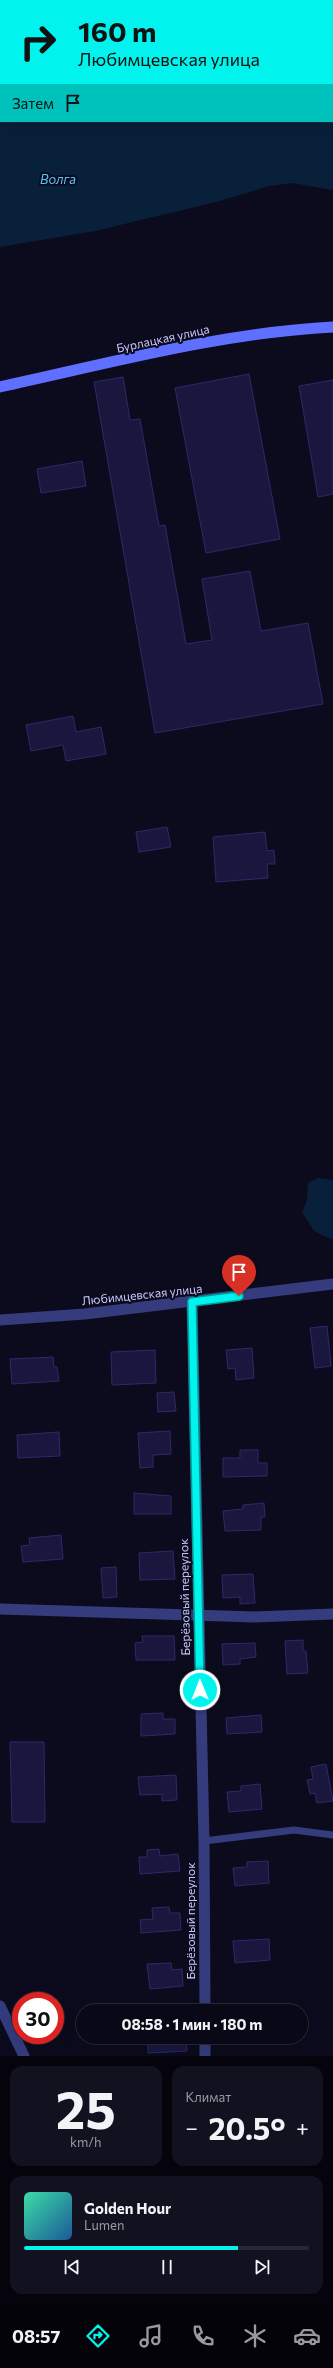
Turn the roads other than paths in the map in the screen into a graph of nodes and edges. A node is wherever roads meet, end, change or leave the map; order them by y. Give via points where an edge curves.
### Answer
1 (333, 327) edge
2 (0, 387) edge
3 (333, 1284) edge
4 (192, 1302) junction
5 (0, 1320) edge
6 (0, 1609) edge
7 (333, 1614) edge
8 (199, 1615) junction
9 (333, 1835) edge
10 (204, 1841) junction
11 (205, 2004) edge
12 (0, 2006) edge
13 (205, 2044) edge
14 (24, 2056) edge
15 (206, 2056) edge

1 - 2 main road, Бурлацкая улица via 213,341
3 - 4 street, Любимцевская улица
4 - 5 street, Любимцевская улица
4 - 8 street, Берёзовый переулок
6 - 8 street
7 - 8 street via 255,1617
8 - 10 street, Берёзовый переулок
9 - 10 lane via 294,1830
10 - 11 street, Берёзовый переулок
12 - 14 street
13 - 15 street

